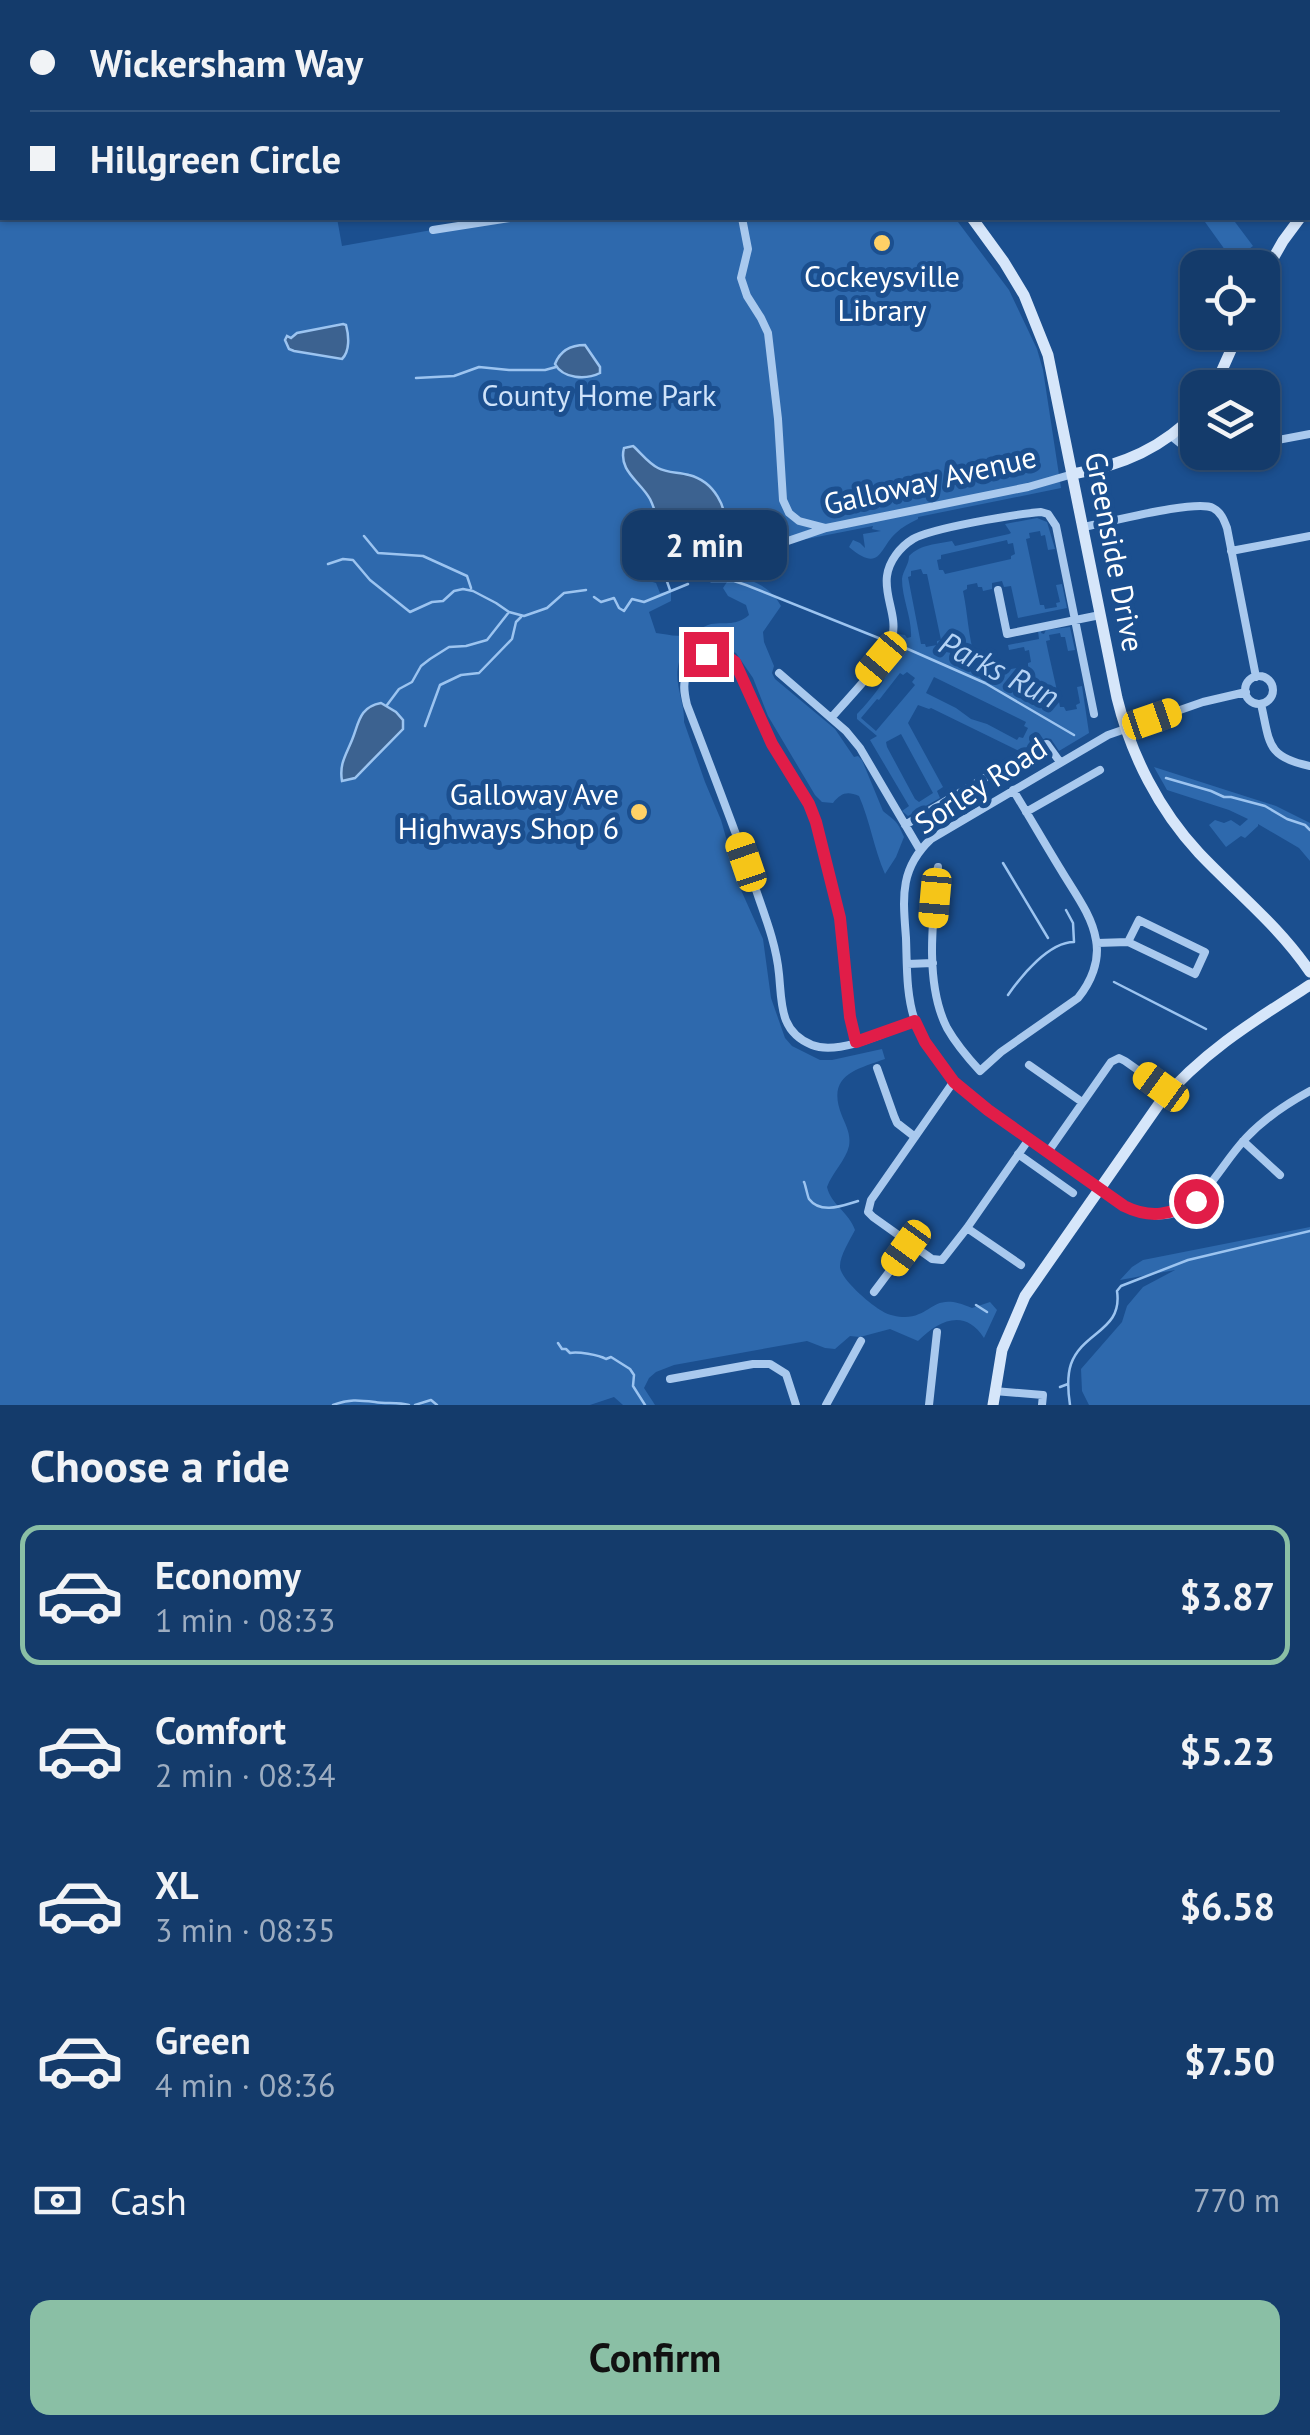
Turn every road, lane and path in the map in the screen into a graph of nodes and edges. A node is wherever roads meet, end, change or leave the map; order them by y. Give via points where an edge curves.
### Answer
1 (497, 220) edge
2 (742, 220) edge
3 (973, 220) edge
4 (1298, 220) edge
5 (433, 230) dead end
6 (1277, 250) edge
7 (1180, 428) edge
8 (1310, 434) edge
9 (1171, 436) junction
10 (1280, 440) edge
11 (1180, 443) edge
12 (1073, 474) junction
13 (1083, 527) junction
14 (826, 528) junction
15 (1310, 536) edge
16 (776, 545) dead end
17 (1232, 551) junction
18 (998, 590) dead end
19 (1100, 615) junction
20 (1075, 620) junction
21 (779, 674) dead end
22 (1256, 677) junction
23 (1246, 692) junction
24 (1261, 704) junction
25 (1094, 714) dead end
26 (832, 718) junction
27 (1125, 728) junction
28 (1060, 762) junction
29 (1310, 766) edge
30 (1100, 770) dead end
31 (1013, 790) junction
32 (1026, 812) junction
33 (905, 825) junction
34 (920, 850) junction
35 (938, 867) dead end
36 (1128, 942) junction
37 (1097, 943) junction
38 (932, 962) junction
39 (907, 964) junction
40 (1310, 972) edge
41 (1310, 985) edge
42 (915, 1021) junction
43 (856, 1042) junction
44 (1029, 1065) dead end
45 (876, 1068) dead end
46 (954, 1082) junction
47 (1169, 1092) junction
48 (1310, 1092) edge
49 (1082, 1102) junction
50 (915, 1137) junction
51 (1029, 1139) junction
52 (1243, 1141) junction
53 (1048, 1152) junction
54 (1018, 1154) junction
55 (1280, 1174) dead end
56 (1099, 1188) junction
57 (1072, 1193) dead end
58 (968, 1228) junction
59 (910, 1244) junction
60 (1021, 1266) dead end
61 (874, 1292) dead end
62 (937, 1332) dead end
63 (861, 1341) dead end
64 (670, 1379) dead end
65 (994, 1390) junction
66 (796, 1405) edge
67 (826, 1405) edge
68 (929, 1405) edge
69 (993, 1405) edge
70 (1042, 1405) edge

1 - 5 street
2 - 14 street via 748,249 741,278 768,333 783,500 799,521
3 - 12 street, Greenside Drive via 1034,317
4 - 6 street
7 - 9 street, Galloway Avenue
8 - 10 street
9 - 11 street
9 - 12 street, Galloway Avenue via 1122,463
12 - 13 street, Greenside Drive
12 - 14 street, Galloway Avenue
13 - 17 street via 1206,506 1221,514
13 - 19 street, Greenside Drive
14 - 16 street, Galloway Avenue
15 - 17 street
17 - 22 street
18 - 20 street via 1007,634
19 - 20 street
19 - 27 street, Greenside Drive
20 - 25 street
20 - 26 street via 1048,514 924,534 890,565 892,640
21 - 26 street
22 - 23 street
22 - 24 street via 1272,687
23 - 24 street
23 - 27 street, Sorley Road
24 - 29 street via 1276,753
26 - 33 street via 860,748
27 - 28 street, Sorley Road
27 - 40 street, Greenside Drive via 1179,830
28 - 31 street, Sorley Road
28 - 33 street via 1050,746 1041,745
30 - 32 street
31 - 32 street
31 - 34 street, Sorley Road
32 - 37 street via 1084,908
33 - 34 street
34 - 39 street, Sorley Road via 903,894
35 - 38 street
36 - 36 street via 1139,920 1206,952 1194,974
36 - 37 street
37 - 38 street via 1093,973 1078,998 980,1071 942,1016
38 - 39 street
39 - 42 street, Sorley Road
41 - 47 street via 1226,1040
42 - 43 street
42 - 46 street, Sorley Road
43 - 43 street via 840,918 809,804 772,744 735,662 722,653 706,654 688,672 684,692 770,932 783,1015 812,1045
44 - 49 street
45 - 50 street via 894,1116
46 - 50 street
46 - 51 street, Sorley Road
47 - 49 street via 1120,1058
47 - 56 street
48 - 52 street, Sorley Road
49 - 53 street
50 - 59 street via 868,1206 872,1218
51 - 53 street, Sorley Road
51 - 54 street
52 - 55 street
52 - 56 street, Sorley Road via 1207,1191 1172,1212 1136,1212
53 - 56 street, Sorley Road
54 - 57 street
54 - 58 street
56 - 65 street via 1024,1296
58 - 59 street via 942,1260
58 - 60 street
59 - 61 street
62 - 68 street
63 - 67 street
64 - 66 street via 770,1364 786,1374
65 - 69 street
65 - 70 street via 1043,1395

